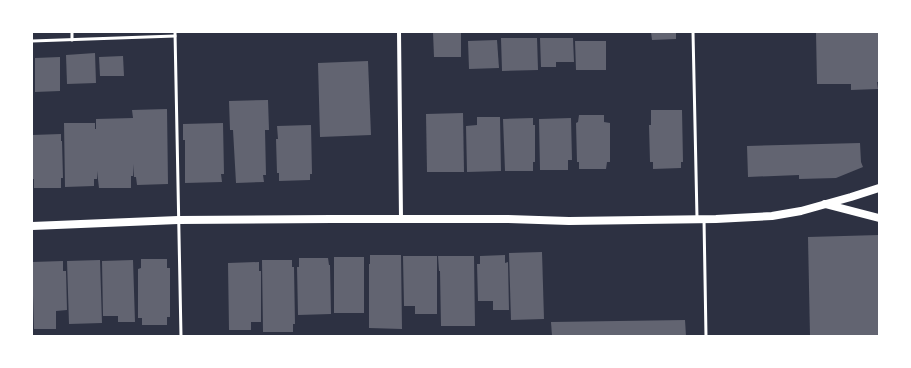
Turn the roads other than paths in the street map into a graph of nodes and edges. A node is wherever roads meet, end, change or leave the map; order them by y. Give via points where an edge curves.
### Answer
1 (72, 32) edge
2 (399, 32) edge
3 (693, 32) edge
4 (175, 34) edge
5 (72, 40) junction
6 (32, 41) edge
7 (879, 188) edge
8 (824, 204) junction
9 (879, 218) edge
10 (400, 219) junction
11 (701, 219) junction
12 (178, 220) junction
13 (32, 226) edge
14 (181, 336) edge
15 (706, 336) edge

1 - 5 lane
2 - 10 street
3 - 11 lane
4 - 5 lane
4 - 12 lane
5 - 6 lane
7 - 8 main road
8 - 9 main road
8 - 11 main road via 772,216
10 - 11 main road
10 - 12 main road
11 - 15 lane
12 - 13 main road
12 - 14 lane

